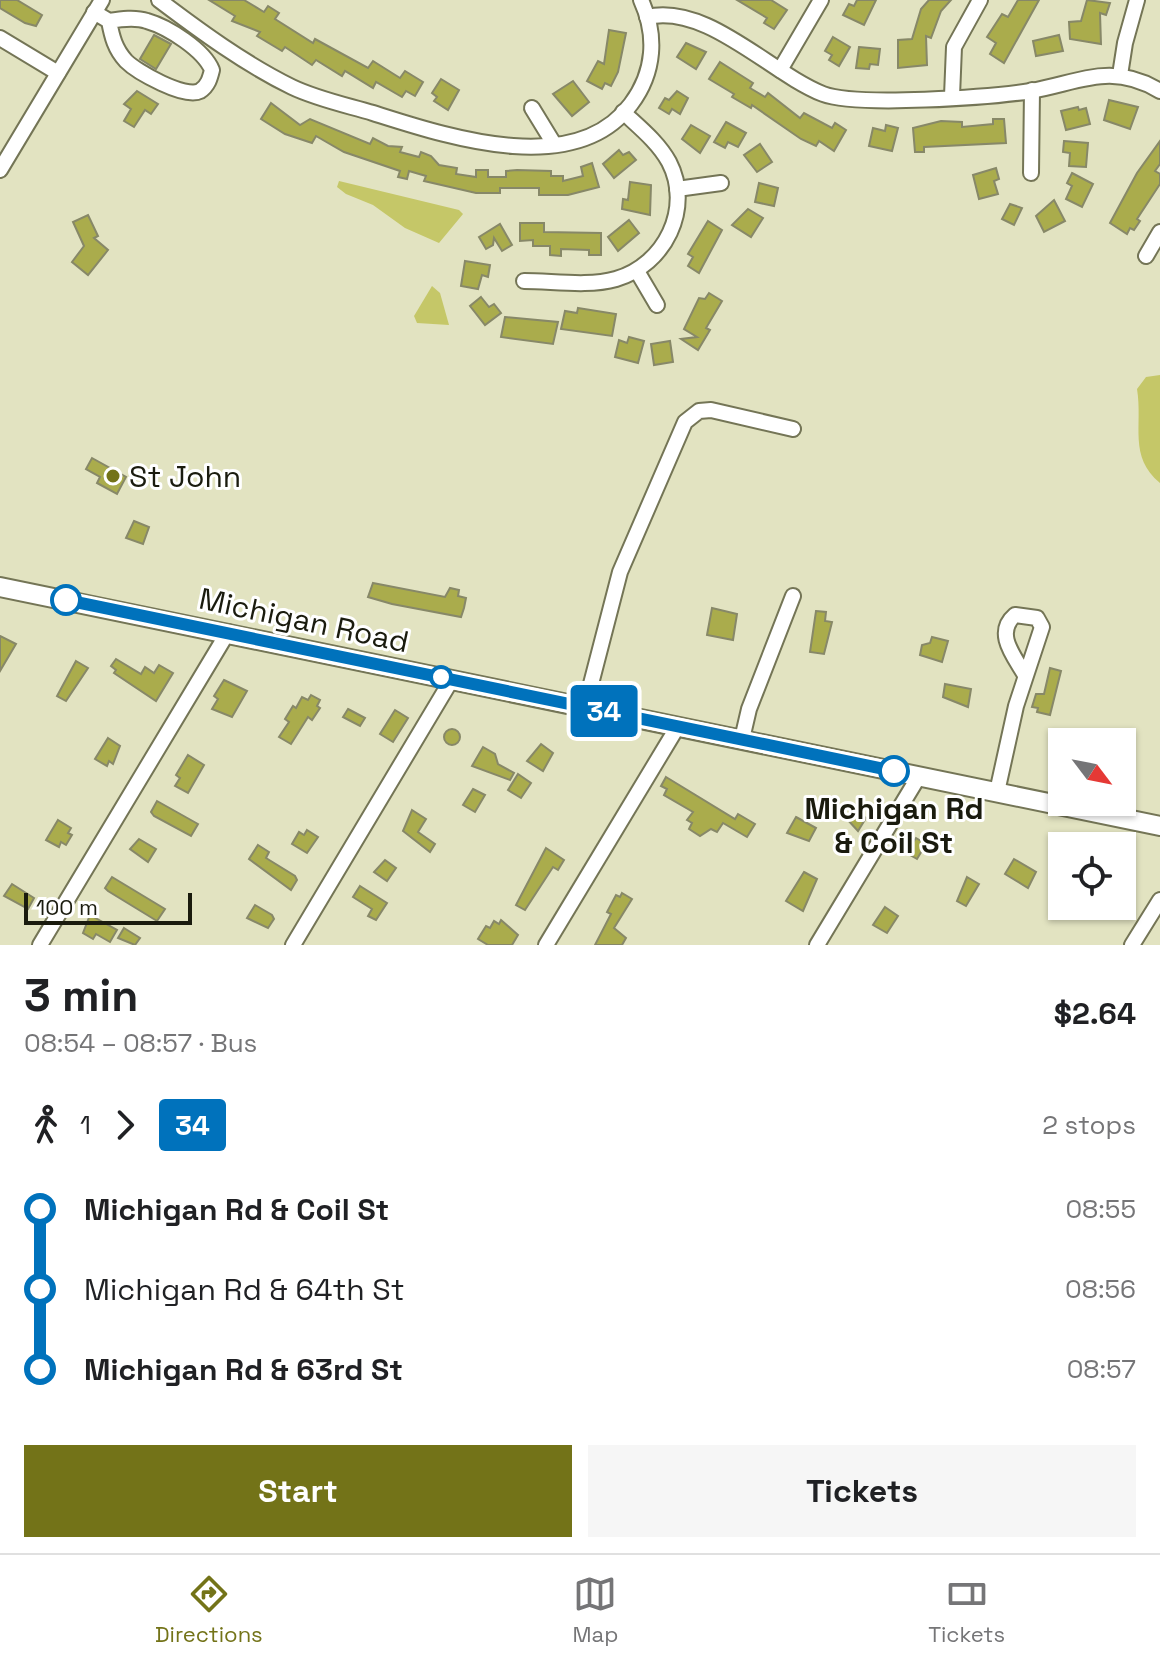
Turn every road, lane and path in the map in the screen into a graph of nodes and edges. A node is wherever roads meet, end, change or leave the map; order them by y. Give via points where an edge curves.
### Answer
1 (159, 0) edge
2 (641, 0) edge
3 (821, 0) edge
4 (980, 0) edge
5 (1137, 0) edge
6 (98, 6) edge
7 (647, 17) junction
8 (109, 21) junction
9 (0, 38) edge
10 (780, 70) junction
11 (58, 73) junction
12 (1120, 75) junction
13 (1032, 90) junction
14 (1160, 91) edge
15 (952, 96) junction
16 (532, 108) dead end
17 (623, 112) junction
18 (554, 144) junction
19 (0, 170) edge
20 (1031, 173) dead end
21 (721, 183) dead end
22 (677, 189) junction
23 (1160, 232) edge
24 (1146, 256) dead end
25 (637, 271) junction
26 (524, 281) dead end
27 (657, 305) dead end
28 (793, 429) dead end
29 (0, 587) edge
30 (793, 596) dead end
31 (228, 632) junction
32 (1025, 675) dead end
33 (452, 679) junction
34 (585, 707) junction
35 (678, 726) junction
36 (742, 739) junction
37 (919, 776) junction
38 (997, 792) junction
39 (1160, 826) edge
40 (1160, 900) edge
41 (40, 945) edge
42 (293, 945) edge
43 (546, 945) edge
44 (817, 945) edge
45 (1132, 945) edge

1 - 18 street via 302,91 466,142
2 - 7 street
3 - 10 street
4 - 15 street via 954,47
5 - 12 street
6 - 8 street
6 - 11 street
7 - 10 street via 691,19
7 - 17 street via 652,48 648,73
8 - 8 street via 113,43 140,71 188,93 200,91 208,82 208,59 162,28 147,20
9 - 11 street
10 - 15 street via 840,99
11 - 19 street
12 - 13 street via 1095,75
12 - 14 street
13 - 15 street
13 - 20 street
16 - 18 street
17 - 18 street via 594,134
17 - 22 street via 664,154
21 - 22 street
22 - 25 street via 669,236
23 - 24 street
25 - 26 street via 604,281
25 - 27 street
28 - 34 street via 711,410 699,411 685,422 620,572
29 - 31 main road, Michigan Road
30 - 36 street
31 - 33 main road, Michigan Road
31 - 41 street
32 - 38 street
33 - 34 main road, Michigan Road
33 - 42 street
34 - 35 main road, Michigan Road
35 - 36 main road, Michigan Road
35 - 43 street
36 - 37 main road, Michigan Road
37 - 38 main road, Michigan Road
37 - 44 street
38 - 39 main road, Michigan Road
40 - 45 street

